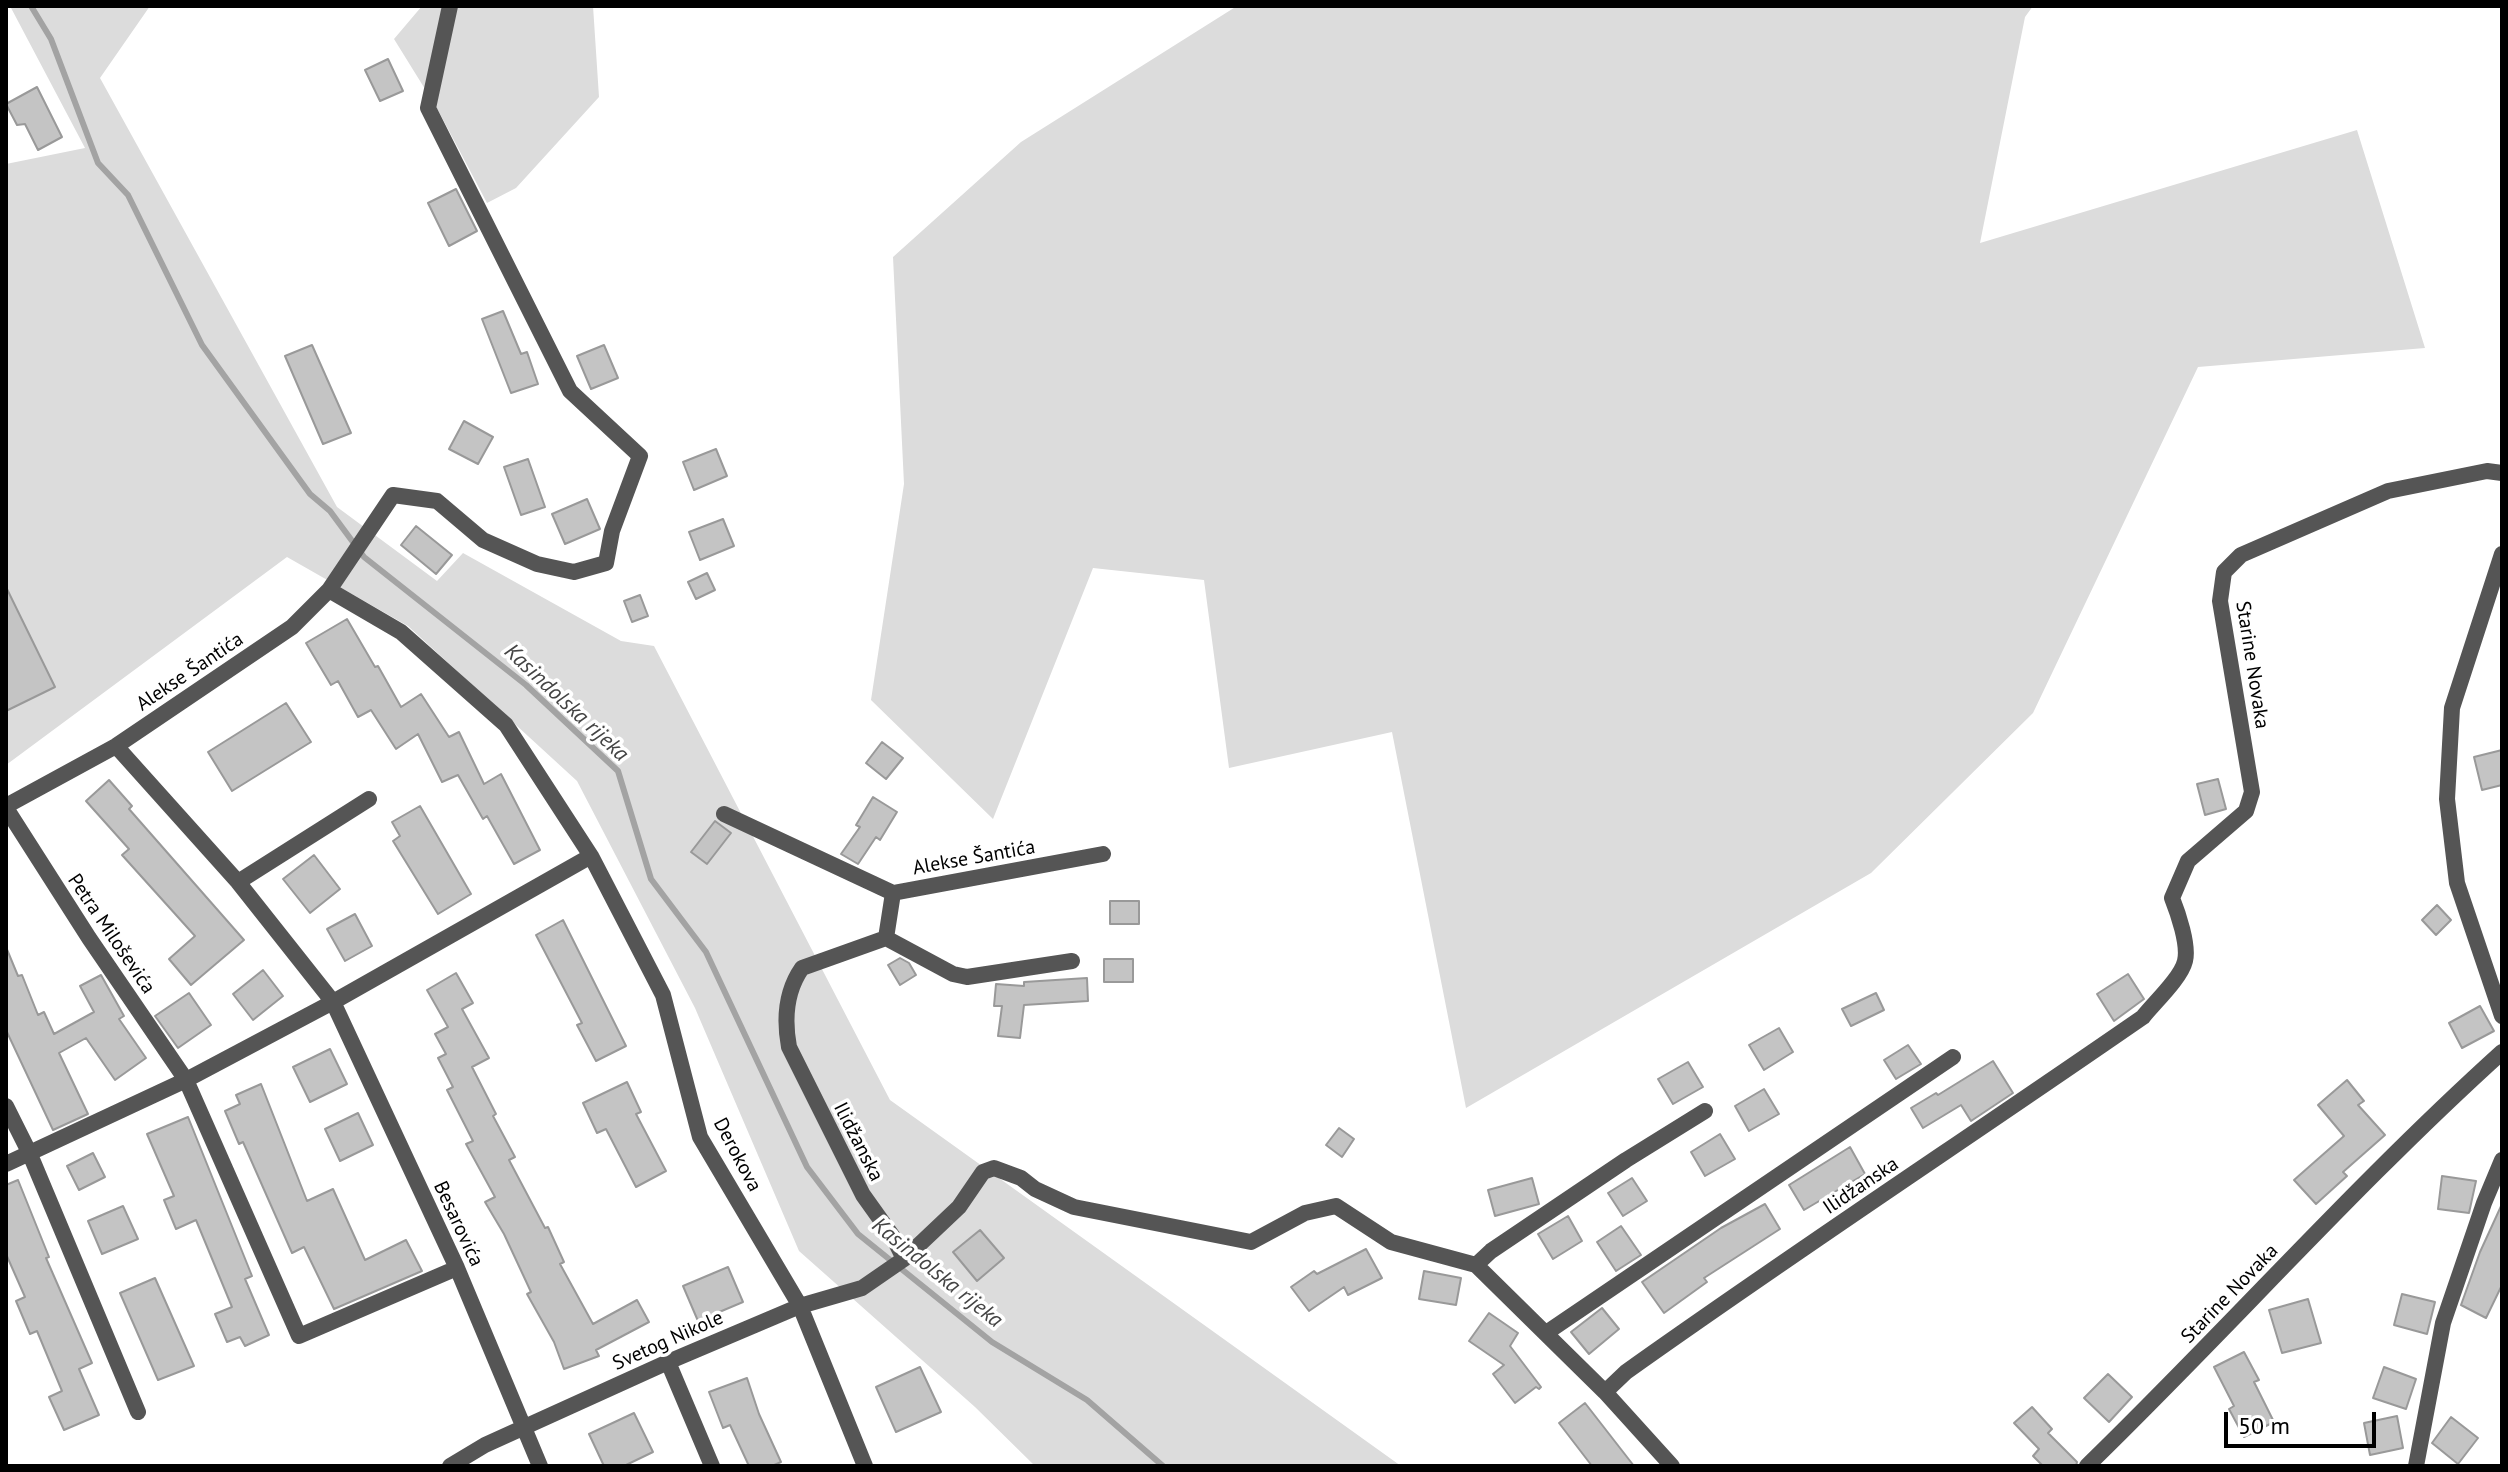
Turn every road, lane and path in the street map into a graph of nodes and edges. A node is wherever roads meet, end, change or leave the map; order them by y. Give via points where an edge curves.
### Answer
1 (450, 6) edge
2 (2502, 473) edge
3 (2502, 554) edge
4 (329, 590) junction
5 (116, 746) junction
6 (369, 799) dead end
7 (6, 807) edge
8 (724, 814) dead end
9 (1103, 854) dead end
10 (591, 856) junction
11 (238, 882) junction
12 (893, 893) junction
13 (886, 938) junction
14 (1072, 961) dead end
15 (333, 1002) junction
16 (2502, 1016) edge
17 (2143, 1017) joint
18 (2502, 1052) edge
19 (1953, 1057) dead end
20 (186, 1080) junction
21 (6, 1106) edge
22 (1705, 1111) dead end
23 (29, 1152) junction
24 (2502, 1160) edge
25 (6, 1164) edge
26 (904, 1259) junction
27 (1476, 1265) junction
28 (457, 1268) junction
29 (800, 1306) junction
30 (1546, 1333) junction
31 (668, 1362) junction
32 (1605, 1392) junction
33 (138, 1412) dead end
34 (525, 1429) junction
35 (450, 1466) edge
36 (540, 1466) edge
37 (712, 1466) edge
38 (865, 1466) edge
39 (1672, 1466) edge
40 (2087, 1466) edge
41 (2416, 1466) edge

1 - 4 street, Alekse Šantića via 428,108 570,391 640,456 606,563 574,572 537,564 483,540 437,501 393,495
2 - 17 street, Starine Novaka via 2487,471 2388,491 2241,555 2224,572 2220,601 2252,792 2246,811 2188,861 2172,898 2186,960
3 - 16 street via 2452,708 2447,799 2457,883
4 - 5 street, Alekse Šantića via 292,627
4 - 10 street, Derokova via 401,632 506,725
5 - 7 street, Alekse Šantića
5 - 11 street, Besarovića
6 - 11 street
7 - 20 street, Petra Miloševića
8 - 12 street, Alekse Šantića
9 - 12 street, Alekse Šantića
10 - 15 street
10 - 29 street, Derokova via 663,995 700,1137
11 - 15 street, Besarovića
12 - 13 street
13 - 14 street via 967,977
13 - 26 street, Ilidžanska via 802,968 785,1023 799,1070 863,1195
15 - 20 street
15 - 28 street, Besarovića
17 - 32 street, Ilidžanska via 1768,1271
18 - 40 street, Starine Novaka via 2444,1104
19 - 30 street
20 - 23 street
20 - 28 street, Petra Miloševića via 299,1336
21 - 23 street
22 - 27 street
23 - 25 street
23 - 33 street
24 - 41 street via 2443,1323
26 - 27 street via 959,1207 983,1172 994,1168 1074,1207 1251,1242 1305,1213 1336,1206 1391,1242
26 - 29 street, Svetog Nikole via 862,1288
27 - 30 street
28 - 34 street, Besarovića
29 - 31 street, Svetog Nikole
29 - 38 street, Derokova
30 - 32 street
31 - 34 street, Svetog Nikole
31 - 37 street
32 - 39 street
34 - 35 street, Svetog Nikole
34 - 36 street, Besarovića

